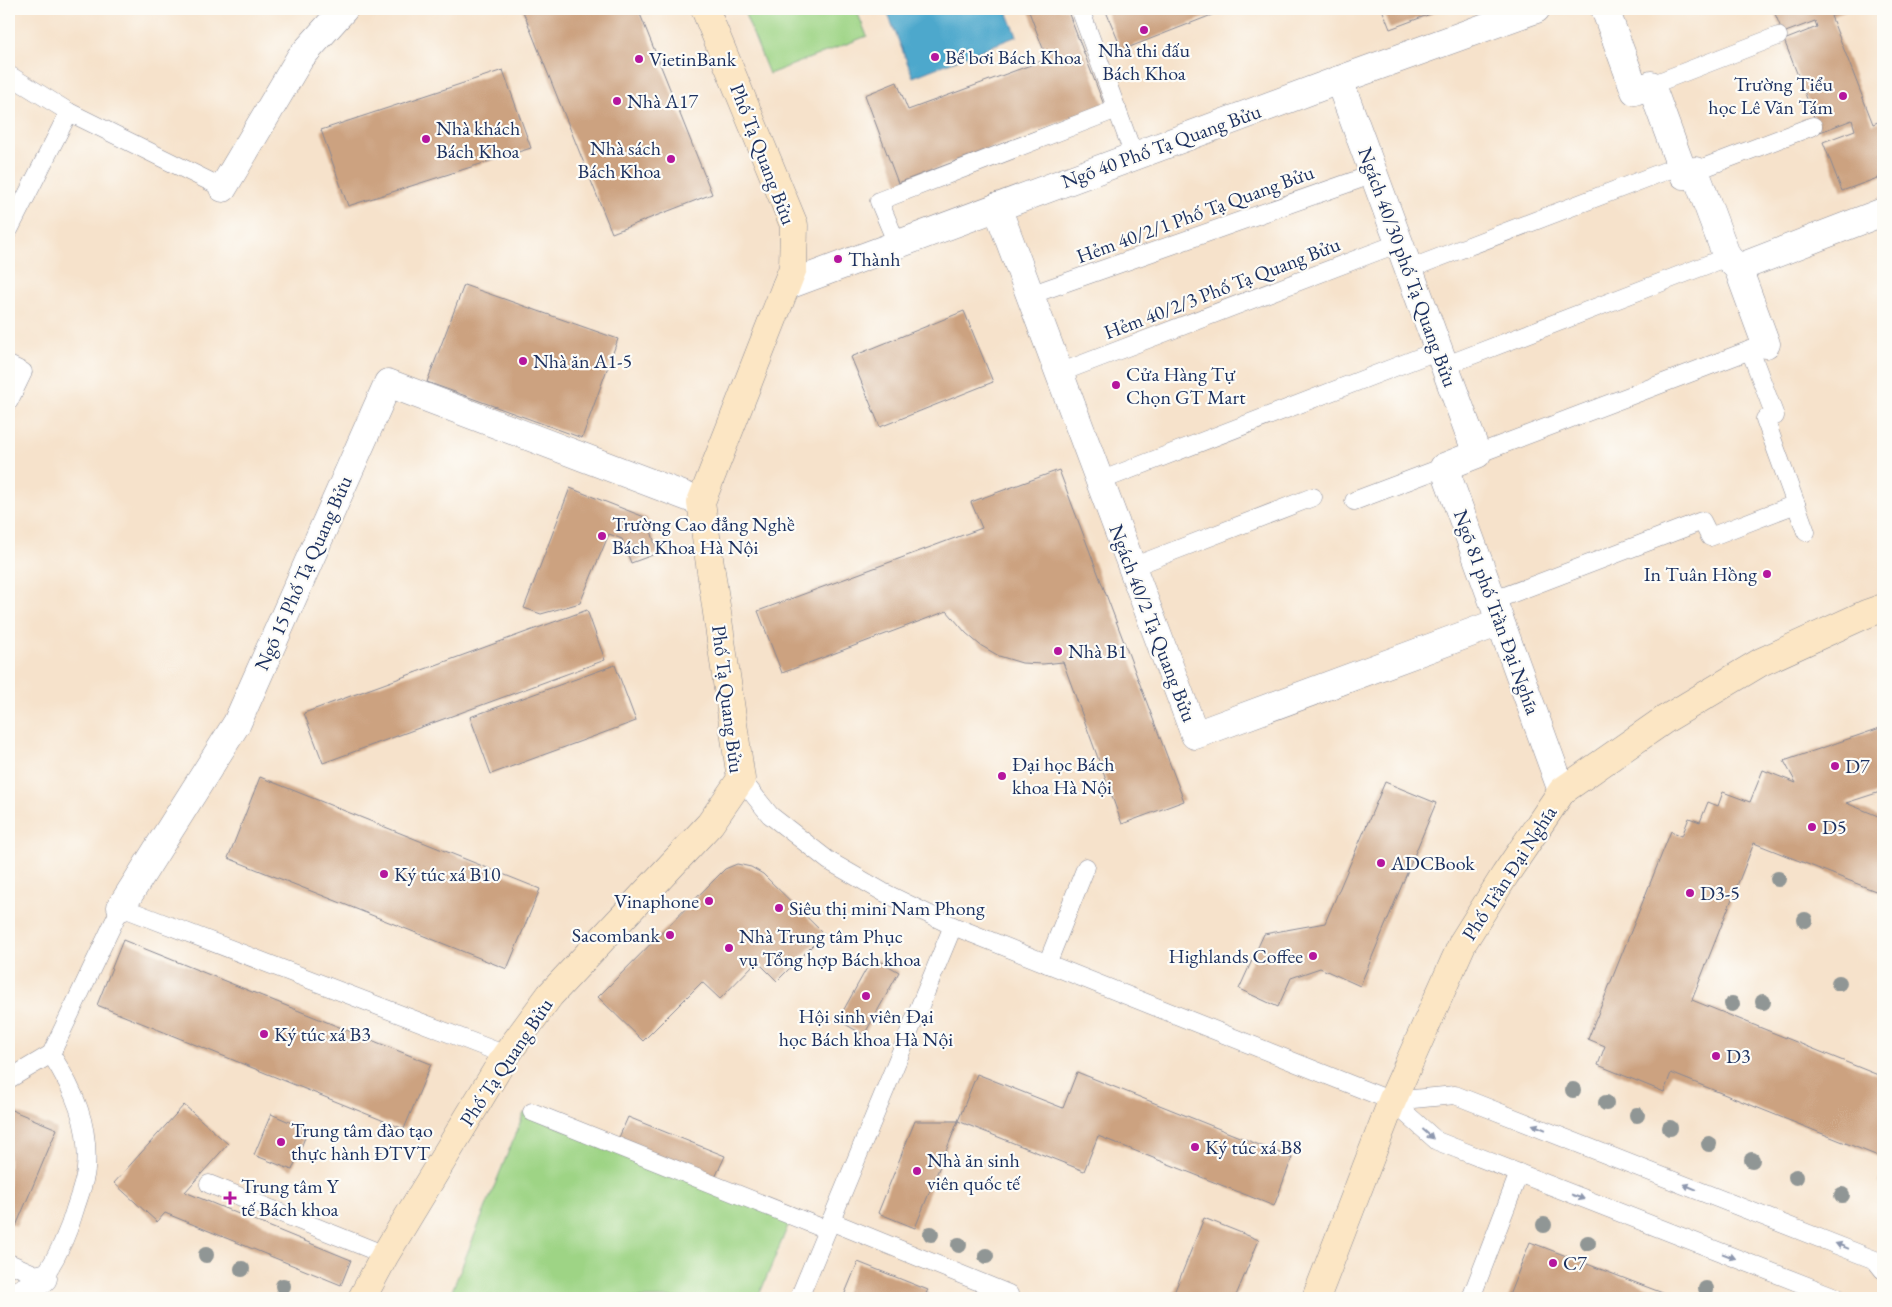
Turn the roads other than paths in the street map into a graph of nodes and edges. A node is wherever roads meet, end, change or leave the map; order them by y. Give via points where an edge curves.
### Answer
1 (344, 9) edge
2 (705, 9) edge
3 (1080, 9) edge
4 (1536, 9) edge
5 (1605, 9) edge
6 (1778, 36) dead end
7 (9, 75) edge
8 (1339, 80) junction
9 (1651, 85) junction
10 (1117, 109) junction
11 (69, 112) junction
12 (1812, 126) dead end
13 (1134, 156) junction
14 (1688, 168) junction
15 (1374, 174) junction
16 (223, 188) joint
17 (997, 207) junction
18 (1883, 212) edge
19 (9, 230) edge
20 (1399, 243) junction
21 (897, 244) junction
22 (1732, 263) junction
23 (1409, 269) junction
24 (786, 286) junction
25 (1030, 296) junction
26 (1758, 347) junction
27 (1442, 358) junction
28 (9, 365) edge
29 (1059, 373) junction
30 (9, 400) edge
31 (1477, 454) junction
32 (1444, 467) junction
33 (1100, 481) junction
34 (1313, 497) dead end
35 (1354, 501) dead end
36 (701, 502) junction
37 (1796, 504) junction
38 (1806, 532) dead end
39 (1132, 567) junction
40 (1883, 608) edge
41 (1496, 611) junction
42 (740, 779) junction
43 (1562, 791) junction
44 (1086, 867) dead end
45 (121, 907) junction
46 (953, 926) junction
47 (1047, 964) junction
48 (51, 1054) junction
49 (506, 1055) junction
50 (9, 1079) edge
51 (1392, 1101) junction
52 (532, 1112) dead end
53 (1519, 1173) junction
54 (210, 1184) dead end
55 (829, 1225) junction
56 (385, 1255) junction
57 (9, 1263) edge
58 (1883, 1270) edge
59 (43, 1278) junction
60 (1009, 1294) dead end
61 (11, 1298) edge
62 (362, 1298) edge
63 (799, 1298) edge
64 (1316, 1298) edge
65 (1471, 1298) edge
66 (1838, 1298) edge

1 - 16 street via 300,58
2 - 24 street, Phố Tạ Quang Bửu via 794,225 793,268
3 - 10 lane
4 - 8 street, Ngõ 40 Phố Tạ Quang Bửu
5 - 9 street via 1635,91
6 - 9 lane
7 - 11 lane
8 - 13 street, Ngõ 40 Phố Tạ Quang Bửu
8 - 15 street, Ngách 40/30 phố Tạ Quang Bửu
9 - 14 street
10 - 13 lane
10 - 21 lane via 879,201
11 - 16 lane
11 - 19 lane
12 - 14 lane
13 - 17 street, Ngõ 40 Phố Tạ Quang Bửu
14 - 22 street
14 - 23 lane
15 - 20 street, Ngách 40/30 phố Tạ Quang Bửu
15 - 25 lane, Hẻm 40/2/1 Phố Tạ Quang Bửu
17 - 21 street, Ngõ 40 Phố Tạ Quang Bửu
17 - 25 street, Ngách 40/2 Tạ Quang Bửu
18 - 22 street
20 - 23 street, Ngách 40/30 phố Tạ Quang Bửu
20 - 29 lane, Hẻm 40/2/3 Phố Tạ Quang Bửu
21 - 24 street, Ngõ 40 Phố Tạ Quang Bửu
22 - 26 street
22 - 27 lane
23 - 27 street, Ngách 40/30 phố Tạ Quang Bửu
24 - 36 street, Phố Tạ Quang Bửu
25 - 29 street, Ngách 40/2 Tạ Quang Bửu
26 - 31 lane
26 - 37 lane via 1775,416 1765,419
27 - 31 street, Ngách 40/30 phố Tạ Quang Bửu
27 - 33 lane
28 - 30 lane via 23,372
29 - 33 street, Ngách 40/2 Tạ Quang Bửu
31 - 32 street
32 - 35 lane
32 - 41 street, Ngõ 81 phố Trần Đại Nghĩa
33 - 39 street, Ngách 40/2 Tạ Quang Bửu
34 - 39 lane
36 - 42 street, Phố Tạ Quang Bửu
36 - 45 street, Ngõ 15 Phố Tạ Quang Bửu via 388,383 237,723
37 - 38 lane
37 - 41 lane via 1710,537 1702,521
39 - 41 street, Ngách 40/2 Tạ Quang Bửu via 1194,734
40 - 43 street, Phố Trần Đại Nghĩa via 1761,662 1664,720
41 - 43 street, Ngõ 81 phố Trần Đại Nghĩa
42 - 46 lane via 770,815 829,861
42 - 49 street, Phố Tạ Quang Bửu via 710,824 550,995
43 - 51 street, Phố Trần Đại Nghĩa via 1463,942
44 - 47 lane
45 - 48 lane, Ngõ 15 Phố Tạ Quang Bửu
45 - 49 lane
46 - 47 lane
46 - 55 lane
47 - 51 lane
48 - 50 lane
48 - 59 lane via 69,1083 81,1114 87,1144 86,1171 72,1222
49 - 56 street, Phố Tạ Quang Bửu
51 -> 53 lane via 1437,1141
58 -> 51 lane via 1875,1260 1455,1095
51 - 64 street, Phố Trần Đại Nghĩa
52 - 55 lane
53 - 65 lane
53 -> 66 lane
54 - 56 lane
55 - 60 lane
55 - 63 lane
56 - 62 street, Phố Tạ Quang Bửu
57 - 59 lane
59 - 61 street

